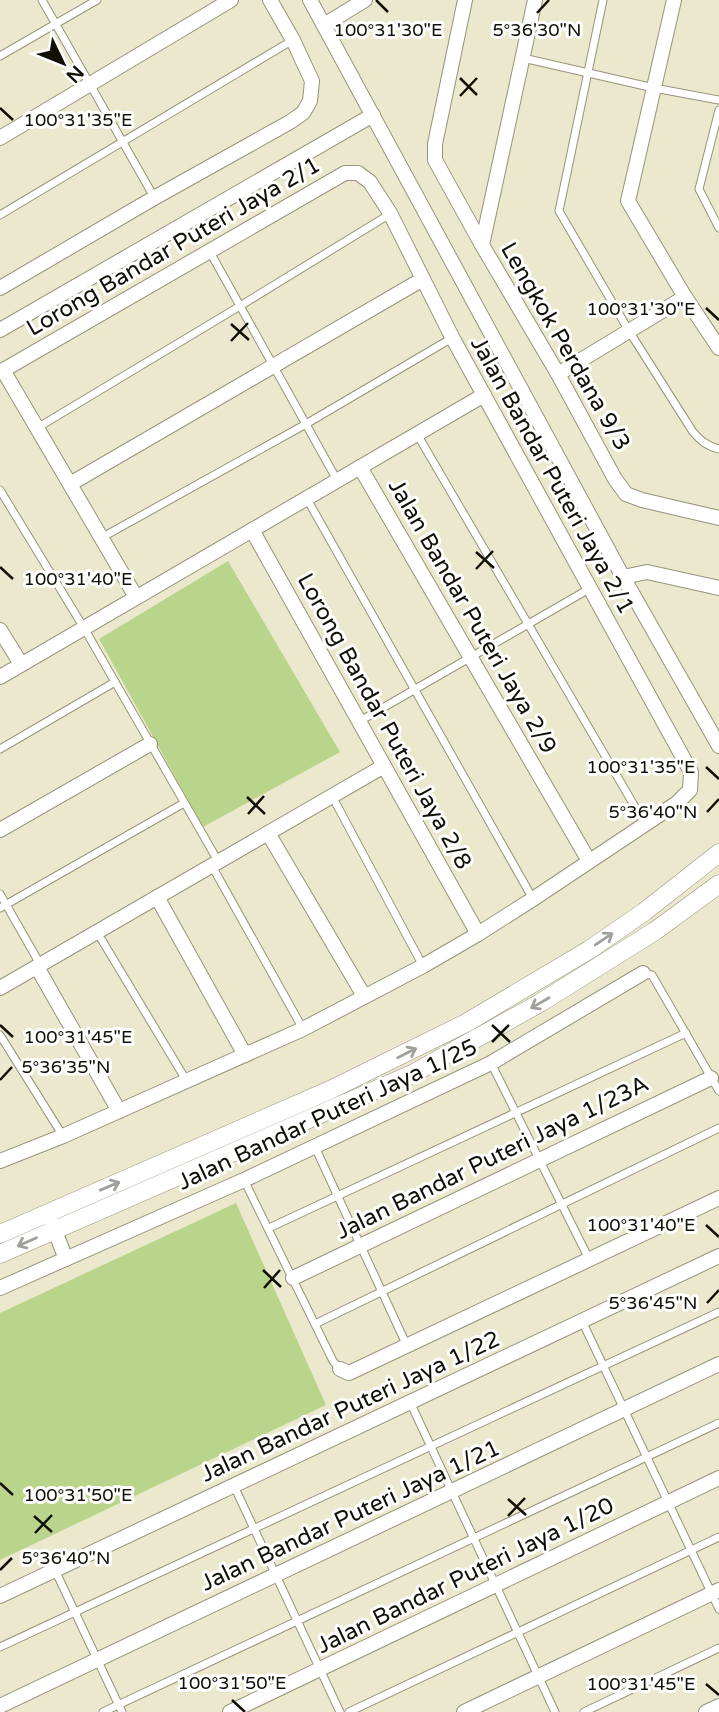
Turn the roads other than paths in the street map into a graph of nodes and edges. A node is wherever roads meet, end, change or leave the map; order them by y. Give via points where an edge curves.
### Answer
1 (42, 0) edge
2 (97, 0) edge
3 (231, 0) edge
4 (270, 0) edge
5 (310, 0) edge
6 (365, 0) edge
7 (465, 0) edge
8 (535, 0) edge
9 (603, 0) edge
10 (674, 0) edge
11 (56, 24) junction
12 (324, 25) junction
13 (293, 40) junction
14 (0, 56) edge
15 (523, 58) junction
16 (588, 72) junction
17 (90, 84) junction
18 (654, 88) junction
19 (719, 100) edge
20 (719, 110) edge
21 (373, 116) junction
22 (0, 138) edge
23 (123, 142) junction
24 (370, 182) joint
25 (155, 198) junction
26 (390, 213) junction
27 (0, 215) edge
28 (719, 228) edge
29 (482, 245) junction
30 (210, 252) junction
31 (423, 279) junction
32 (0, 288) edge
33 (685, 297) junction
34 (240, 306) junction
35 (0, 330) edge
36 (629, 331) junction
37 (452, 337) junction
38 (719, 348) edge
39 (274, 366) junction
40 (2, 371) edge
41 (558, 374) junction
42 (484, 396) junction
43 (306, 424) junction
44 (37, 428) junction
45 (417, 434) junction
46 (719, 449) edge
47 (360, 467) junction
48 (337, 481) junction
49 (70, 484) junction
50 (0, 490) edge
51 (306, 498) junction
52 (719, 518) edge
53 (252, 530) junction
54 (101, 538) junction
55 (623, 577) junction
56 (719, 588) edge
57 (589, 589) junction
58 (136, 597) junction
59 (528, 624) junction
60 (84, 628) junction
61 (0, 630) edge
62 (471, 657) junction
63 (21, 664) junction
64 (0, 677) edge
65 (115, 682) junction
66 (414, 690) junction
67 (359, 721) junction
68 (718, 742) edge
69 (150, 744) junction
70 (0, 749) edge
71 (384, 766) junction
72 (332, 796) junction
73 (184, 803) junction
74 (645, 825) junction
75 (0, 830) edge
76 (268, 833) junction
77 (719, 853) edge
78 (589, 861) junction
79 (215, 864) junction
80 (719, 884) edge
81 (0, 894) edge
82 (157, 897) junction
83 (533, 900) junction
84 (3, 907) edge
85 (97, 932) junction
86 (478, 934) junction
87 (39, 965) junction
88 (423, 966) junction
89 (643, 974) joint
90 (0, 988) edge
91 (364, 996) junction
92 (303, 1029) junction
93 (685, 1033) junction
94 (0, 1035) edge
95 (245, 1055) junction
96 (491, 1063) junction
97 (711, 1078) junction
98 (186, 1080) junction
99 (719, 1091) edge
100 (119, 1111) junction
101 (516, 1113) junction
102 (719, 1128) edge
103 (63, 1136) junction
104 (314, 1147) junction
105 (539, 1160) junction
106 (0, 1161) edge
107 (244, 1180) junction
108 (338, 1196) junction
109 (719, 1198) edge
110 (561, 1204) junction
111 (48, 1213) junction
112 (269, 1228) junction
113 (54, 1230) junction
114 (0, 1234) edge
115 (360, 1245) junction
116 (0, 1254) edge
117 (719, 1256) edge
118 (66, 1259) junction
119 (589, 1259) junction
120 (293, 1278) junction
121 (0, 1288) edge
122 (381, 1291) junction
123 (719, 1312) edge
124 (582, 1321) junction
125 (315, 1324) junction
126 (407, 1346) junction
127 (719, 1364) edge
128 (603, 1366) junction
129 (340, 1369) joint
130 (410, 1402) junction
131 (624, 1409) junction
132 (719, 1423) edge
133 (430, 1446) junction
134 (647, 1457) junction
135 (719, 1478) edge
136 (234, 1486) junction
137 (451, 1492) junction
138 (668, 1503) junction
139 (254, 1528) junction
140 (719, 1537) edge
141 (473, 1538) junction
142 (691, 1550) junction
143 (55, 1570) junction
144 (276, 1575) junction
145 (495, 1585) junction
146 (715, 1592) edge
147 (0, 1596) edge
148 (719, 1609) edge
149 (74, 1612) junction
150 (297, 1621) junction
151 (517, 1632) junction
152 (0, 1647) edge
153 (719, 1648) edge
154 (97, 1660) junction
155 (320, 1669) junction
156 (538, 1676) junction
157 (0, 1706) edge
158 (719, 1706) edge
159 (120, 1708) edge
160 (103, 1712) edge
161 (230, 1712) edge
162 (340, 1712) edge
163 (349, 1712) edge
164 (464, 1712) edge
165 (555, 1712) edge
166 (584, 1712) edge
167 (706, 1712) edge

1 - 11 lane
2 - 11 lane
3 - 17 street
4 - 13 street
5 - 12 street
6 - 12 street
7 - 29 street via 435,160
8 - 15 street, Lengkok Perdana 9/3
9 - 16 lane
10 - 18 street
11 - 14 lane
11 - 17 lane
12 - 21 street
13 - 23 lane
13 - 25 street via 312,81 303,113
15 - 16 lane
15 - 29 street, Lengkok Perdana 9/3
16 - 18 lane
16 - 36 lane via 559,211
17 - 22 street
17 - 23 lane
18 - 19 lane
18 - 33 street via 628,201
20 - 28 lane via 699,189
21 - 35 street
21 - 55 street
23 - 25 lane
23 - 27 lane
24 - 26 street, Jalan Bandar Puteri Jaya 2/1
24 - 30 street, Lorong Bandar Puteri Jaya 2/1 via 358,173 345,173
25 - 32 street
26 - 31 street, Jalan Bandar Puteri Jaya 2/1
26 - 34 lane
29 - 41 street, Lengkok Perdana 9/3
30 - 34 lane
30 - 40 street, Lorong Bandar Puteri Jaya 2/1
31 - 37 street, Jalan Bandar Puteri Jaya 2/1
31 - 39 street
33 - 36 street
33 - 38 street
34 - 39 lane
34 - 44 lane
36 - 41 street
36 - 46 lane via 693,432 700,441
37 - 42 street, Jalan Bandar Puteri Jaya 2/1
37 - 43 lane
39 - 43 lane
39 - 49 street
40 - 44 street
41 - 52 street, Lengkok Perdana 9/3 via 626,494
42 - 45 street
42 - 57 street, Jalan Bandar Puteri Jaya 2/1
43 - 48 lane
43 - 54 lane
44 - 49 street
45 - 47 street
45 - 59 lane
47 - 48 street
47 - 62 street, Jalan Bandar Puteri Jaya 2/9
48 - 51 street
49 - 54 street
50 - 60 lane
51 - 53 street
51 - 66 lane
53 - 58 street
53 - 67 street, Lorong Bandar Puteri Jaya 2/8
54 - 58 street
55 - 56 street via 647,572
55 - 68 street
57 - 59 lane
57 - 74 street, Jalan Bandar Puteri Jaya 2/1 via 691,772 690,790
58 - 60 street
59 - 62 lane
59 - 74 lane
60 - 63 street
60 - 65 lane
61 - 63 street
62 - 66 lane
62 - 78 street, Jalan Bandar Puteri Jaya 2/9
63 - 64 street
65 - 69 lane
65 - 70 lane
66 - 67 lane
66 - 83 lane
67 - 71 street, Lorong Bandar Puteri Jaya 2/8
69 - 73 lane
69 - 75 street
71 - 72 street
71 - 86 street, Lorong Bandar Puteri Jaya 2/8
72 - 76 street
72 - 88 lane
73 - 79 lane
73 - 84 lane
74 - 78 street
76 - 79 street
76 - 91 street
111 -> 77 street via 330,1090 466,1023 589,950
78 - 83 street
79 - 82 street
79 - 92 lane
80 -> 113 street via 655,931 540,1003 412,1074
81 - 84 lane
82 - 85 street
82 - 95 street
83 - 86 street
84 - 87 lane
85 - 87 street
85 - 98 lane
86 - 88 street
87 - 90 street
87 - 100 street
88 - 91 street
89 - 93 lane via 652,975
89 - 96 street, Jalan Bandar Puteri Jaya 1/25
91 - 92 street
92 - 95 street
93 - 97 lane
93 - 101 lane
94 - 103 lane
95 - 98 street
96 - 101 lane
96 - 104 street, Jalan Bandar Puteri Jaya 1/25
97 - 99 lane
97 - 105 street, Jalan Bandar Puteri Jaya 1/23A
98 - 100 street
100 - 103 street
101 - 105 lane
101 - 108 lane
102 - 110 lane
103 - 106 street
104 - 107 street, Jalan Bandar Puteri Jaya 1/25
104 - 108 lane
105 - 110 lane
105 - 115 street, Jalan Bandar Puteri Jaya 1/23A
107 - 112 lane
107 - 118 street, Jalan Bandar Puteri Jaya 1/25
108 - 112 lane
108 - 115 lane
109 - 119 street
110 - 119 lane
110 - 122 lane
111 - 113 street
111 - 114 street
112 - 120 lane
113 -> 116 street
113 - 118 street
115 - 120 street, Jalan Bandar Puteri Jaya 1/23A
115 - 122 lane
117 - 124 street, Jalan Bandar Puteri Jaya 1/22
118 - 121 street, Jalan Bandar Puteri Jaya 1/25
119 - 126 street
120 - 125 lane
122 - 125 lane
122 - 126 lane
123 - 128 lane
124 - 128 lane
124 - 130 street, Jalan Bandar Puteri Jaya 1/22
125 - 129 lane
126 - 129 street via 349,1373
127 - 131 street, Jalan Bandar Puteri Jaya 1/21
128 - 131 lane
128 - 133 lane
130 - 133 lane
130 - 136 street, Jalan Bandar Puteri Jaya 1/22
131 - 134 lane
131 - 137 street, Jalan Bandar Puteri Jaya 1/21
132 - 134 lane
133 - 137 lane
133 - 139 lane
134 - 138 lane
134 - 141 lane
135 - 138 street, Jalan Bandar Puteri Jaya 1/20
136 - 139 lane
136 - 143 street, Jalan Bandar Puteri Jaya 1/22
137 - 141 lane
137 - 144 street, Jalan Bandar Puteri Jaya 1/21
138 - 142 lane
138 - 145 street, Jalan Bandar Puteri Jaya 1/20
139 - 144 lane
139 - 149 lane
140 - 142 lane
141 - 145 lane
141 - 150 lane
142 - 146 lane
142 - 151 lane
143 - 147 street, Jalan Bandar Puteri Jaya 1/22
143 - 149 lane
144 - 150 lane
144 - 154 street, Jalan Bandar Puteri Jaya 1/21
145 - 151 lane
145 - 155 street, Jalan Bandar Puteri Jaya 1/20
146 - 148 lane
146 - 156 street
149 - 152 lane
149 - 154 lane
150 - 155 lane
150 - 159 lane
151 - 156 lane
151 - 163 lane
153 - 166 lane
154 - 157 street, Jalan Bandar Puteri Jaya 1/21
154 - 159 lane
155 - 161 street, Jalan Bandar Puteri Jaya 1/20
155 - 162 lane
156 - 164 street
156 - 165 lane
158 - 167 street
159 - 160 lane

